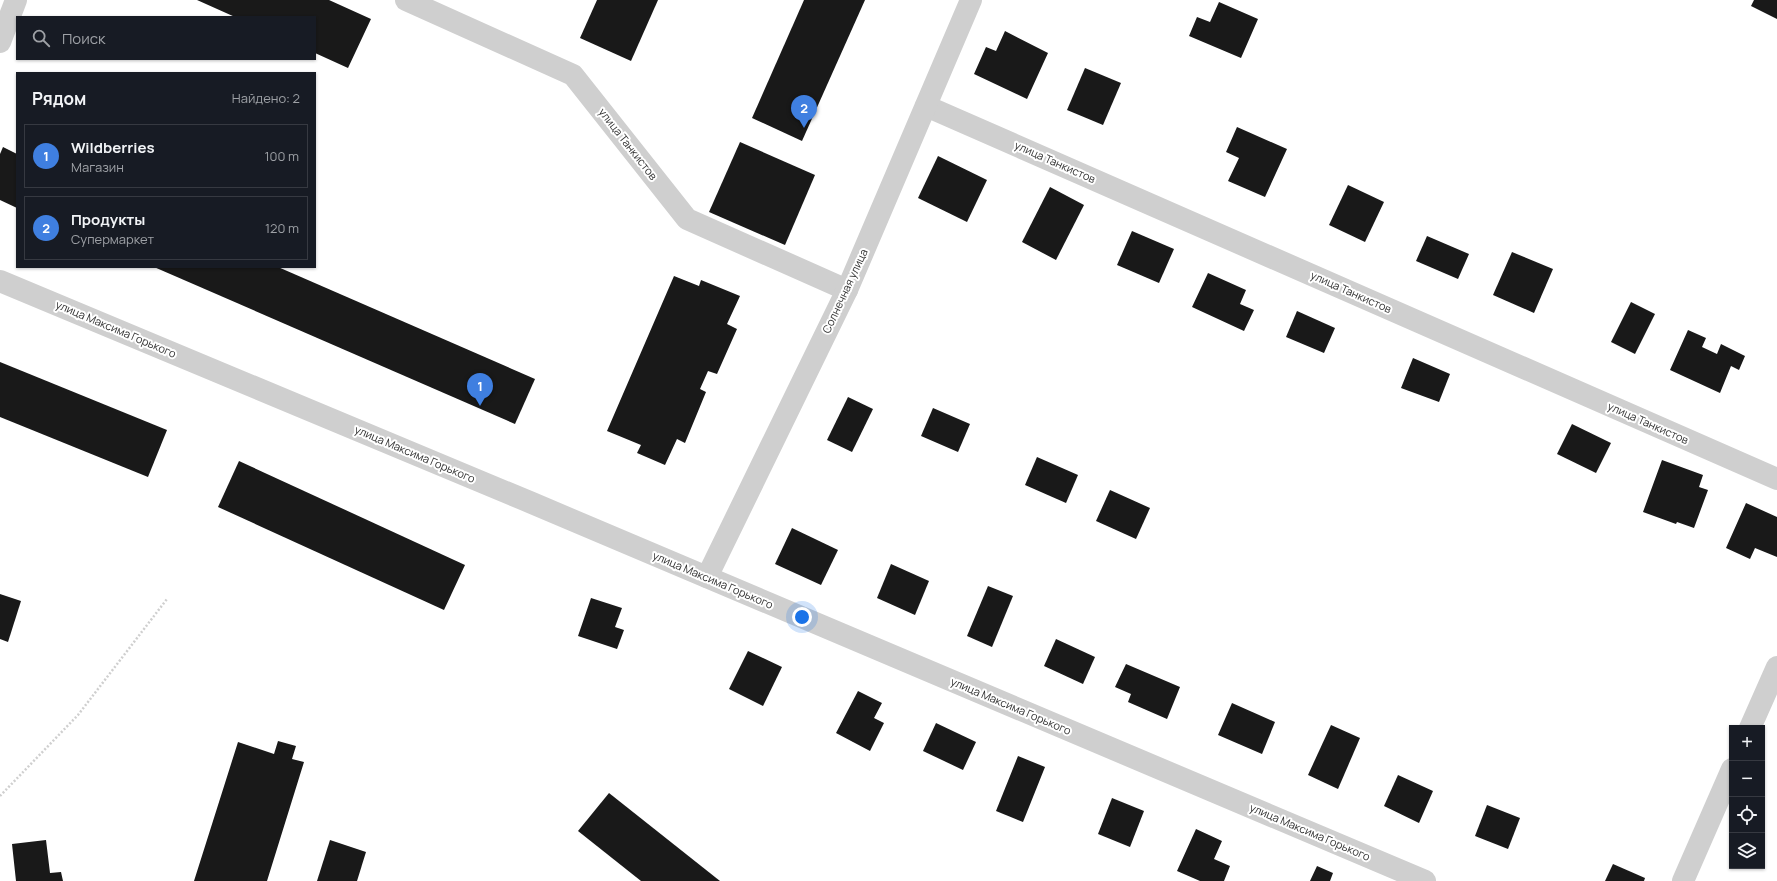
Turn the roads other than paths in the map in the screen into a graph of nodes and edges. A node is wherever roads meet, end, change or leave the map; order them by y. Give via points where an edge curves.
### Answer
1 (16, 0) edge
2 (406, 0) edge
3 (971, 0) edge
4 (0, 42) edge
5 (926, 106) junction
6 (0, 281) edge
7 (847, 290) junction
8 (1777, 479) edge
9 (707, 578) junction
10 (1777, 666) edge
11 (1751, 725) edge
12 (1729, 777) edge
13 (1425, 881) edge
14 (1683, 881) edge

1 - 4 street
2 - 7 street, улица Танкистов via 573,75 687,219
3 - 5 street, Солнечная улица
5 - 7 street, Солнечная улица
5 - 8 street, улица Танкистов
6 - 9 street, улица Максима Горького
7 - 9 street, Солнечная улица
9 - 13 street, улица Максима Горького
10 - 11 street
12 - 14 street

